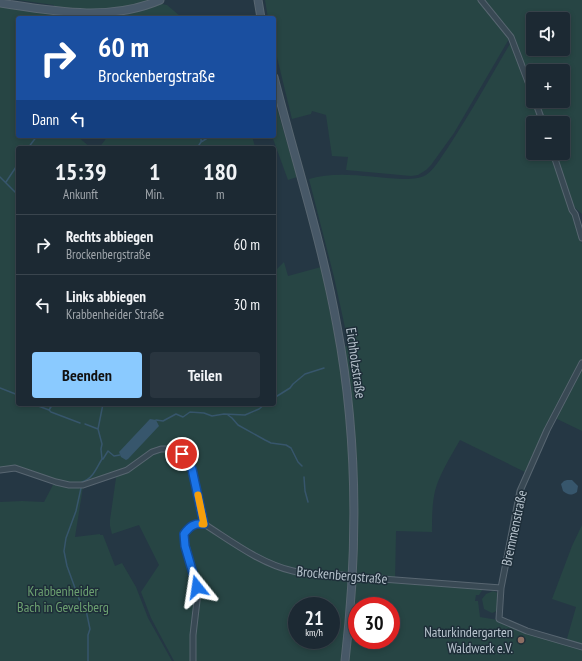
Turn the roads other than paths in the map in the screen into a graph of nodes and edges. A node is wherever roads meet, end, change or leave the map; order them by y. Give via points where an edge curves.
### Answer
1 (160, 0) edge
2 (258, 0) edge
3 (482, 0) edge
4 (0, 3) edge
5 (261, 16) edge
6 (526, 77) edge
7 (276, 85) edge
8 (555, 160) edge
9 (575, 214) junction
10 (582, 218) edge
11 (582, 238) edge
12 (582, 364) edge
13 (0, 470) edge
14 (204, 524) junction
15 (501, 588) junction
16 (582, 647) edge
17 (193, 661) edge
18 (345, 661) edge

1 - 4 main road via 130,10 110,13 87,13
2 - 5 main road
3 - 6 street via 511,37
7 - 18 main road, Eichholzstraße via 327,276 338,328 348,400 354,469 354,539
8 - 9 street
9 - 10 street
9 - 11 street
12 - 15 street, Bremmenstraße via 547,430 520,491
13 - 14 street via 15,468 56,482 82,485 127,470 152,452 174,449 182,454 192,469
14 - 15 street, Brockenbergstraße, bridge via 253,554 276,566 293,571
14 - 17 street via 191,526 184,534 198,592
15 - 16 street, Bremmenstraße via 499,618 527,631

